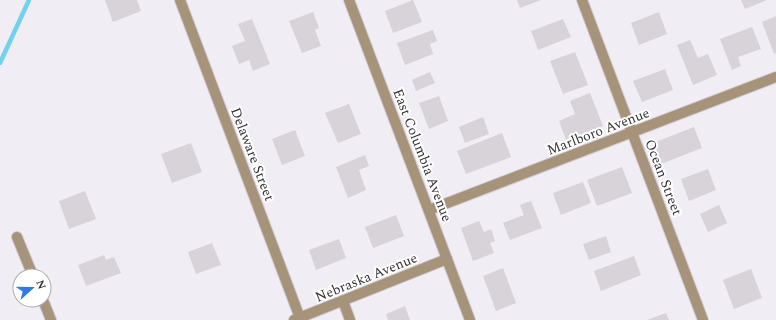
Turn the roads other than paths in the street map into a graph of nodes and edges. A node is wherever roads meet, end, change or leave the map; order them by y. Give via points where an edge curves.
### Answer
1 (180, 0) edge
2 (349, 0) edge
3 (582, 0) edge
4 (776, 77) edge
5 (633, 133) junction
6 (429, 210) junction
7 (17, 236) dead end
8 (447, 259) junction
9 (30, 268) edge
10 (343, 301) junction
11 (46, 308) edge
12 (297, 319) edge
13 (51, 320) edge
14 (350, 320) edge
15 (470, 320) edge
16 (703, 320) edge

1 - 12 street, Delaware Street
2 - 6 street, East Columbia Avenue
3 - 5 street, Ocean Street
4 - 5 street, Marlboro Avenue
5 - 6 street, Marlboro Avenue
5 - 16 street, Ocean Street
6 - 8 street, East Columbia Avenue
7 - 9 street
8 - 10 street, Nebraska Avenue
8 - 15 street, East Columbia Avenue
10 - 12 street, Nebraska Avenue
10 - 14 street
11 - 13 street

